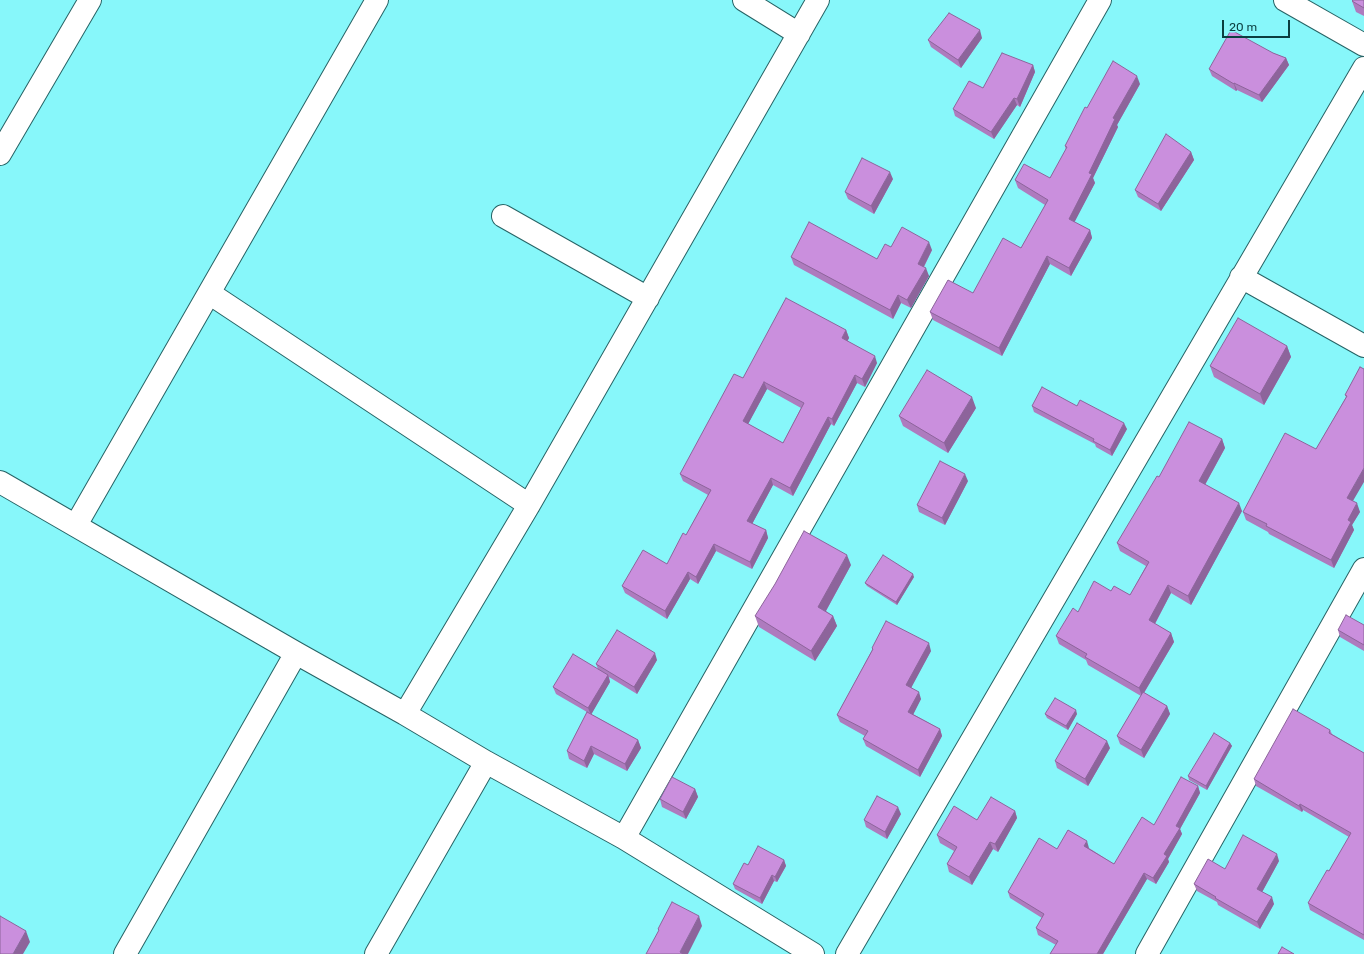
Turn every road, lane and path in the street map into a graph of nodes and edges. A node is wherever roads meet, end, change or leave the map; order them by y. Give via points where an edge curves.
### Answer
1 (90, 0) edge
2 (377, 0) edge
3 (744, 0) edge
4 (818, 0) edge
5 (1100, 0) edge
6 (1285, 0) edge
7 (799, 34) junction
8 (1364, 45) edge
9 (1364, 68) edge
10 (0, 154) edge
11 (503, 216) dead end
12 (1241, 278) junction
13 (209, 293) junction
14 (648, 298) junction
15 (1364, 346) edge
16 (0, 482) edge
17 (529, 505) junction
18 (76, 525) junction
19 (1364, 570) edge
20 (296, 653) junction
21 (405, 714) junction
22 (486, 762) junction
23 (624, 838) junction
24 (131, 952) edge
25 (376, 954) edge
26 (813, 954) edge
27 (847, 954) edge
28 (1147, 954) edge

1 - 10 street
2 - 13 street
3 - 7 street
4 - 7 street
5 - 23 street
6 - 8 street
7 - 14 street
9 - 12 street
11 - 14 street
12 - 15 street
12 - 27 street
13 - 17 street
13 - 18 street
14 - 17 street
16 - 18 street
17 - 21 street
18 - 20 street
19 - 28 street
20 - 21 street
20 - 24 street
21 - 22 street
22 - 23 street
22 - 25 street
23 - 26 street

